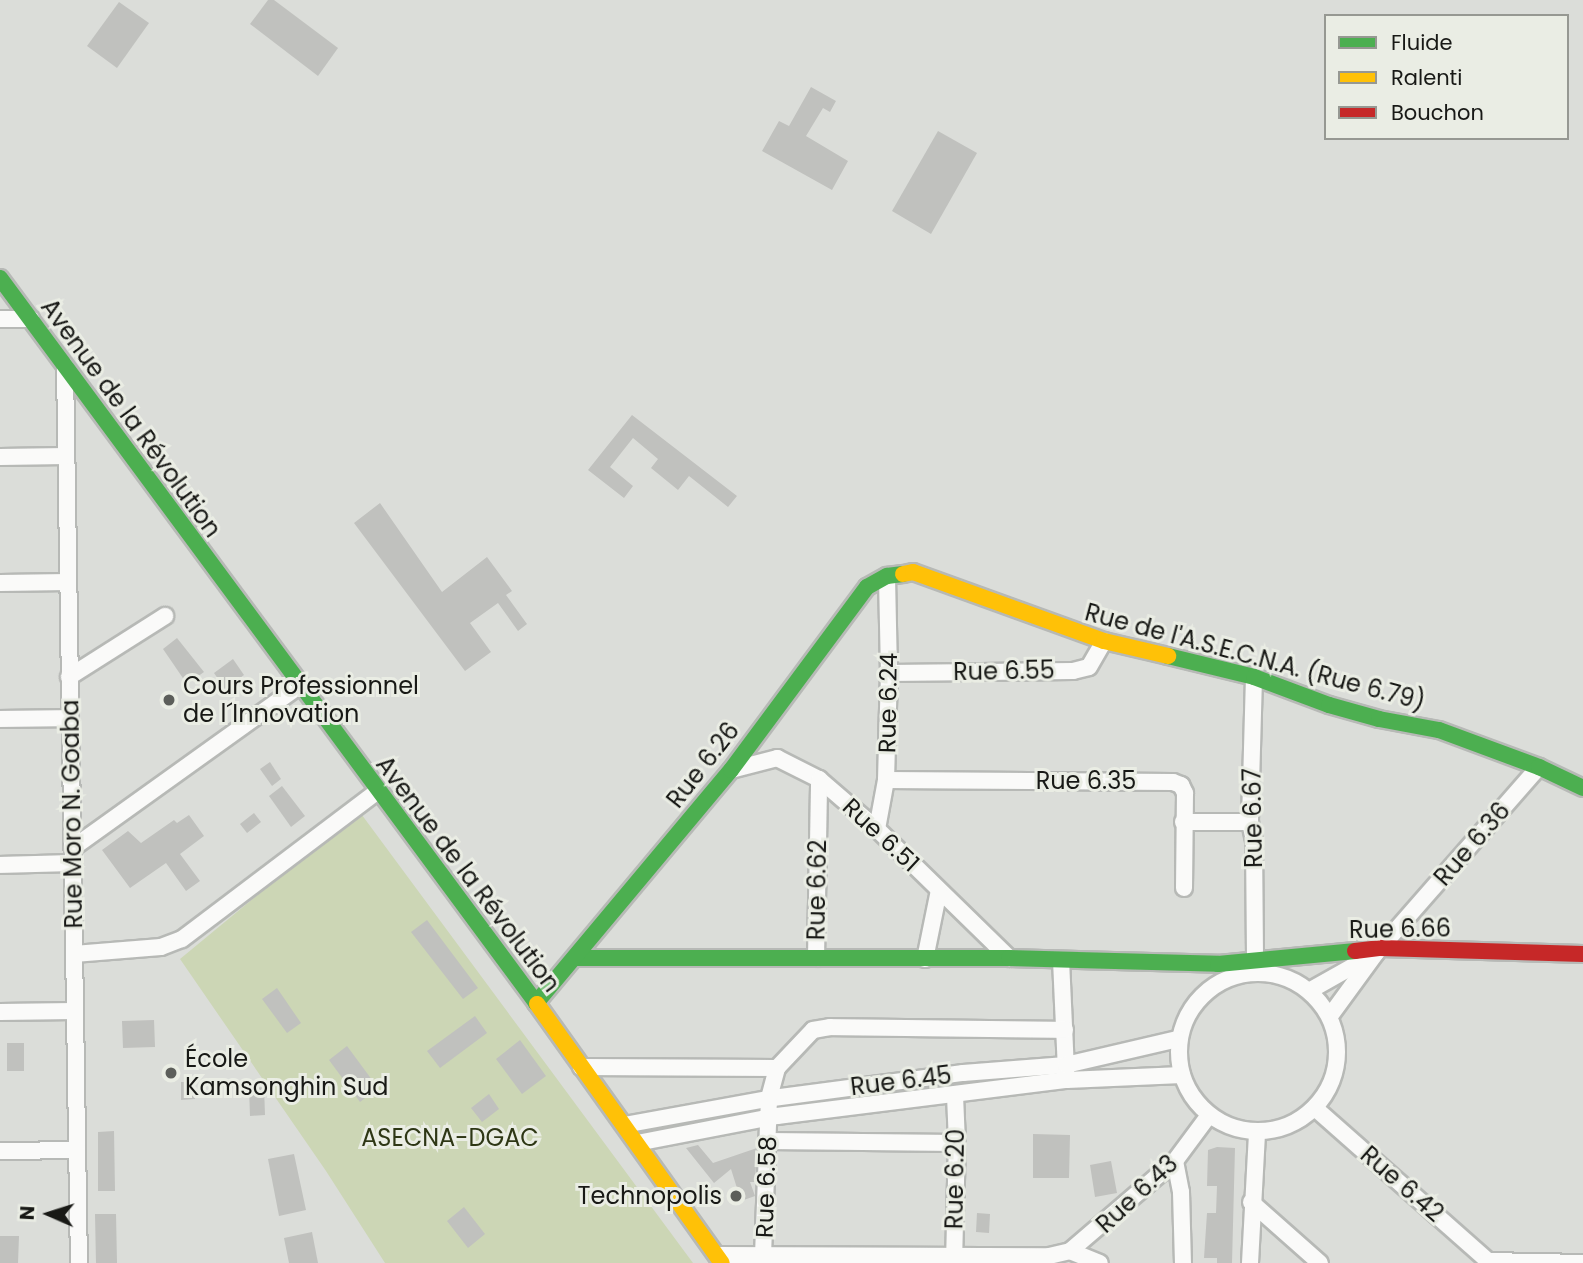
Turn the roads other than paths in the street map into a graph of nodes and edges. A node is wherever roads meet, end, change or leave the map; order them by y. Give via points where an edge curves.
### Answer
1 (0, 278) edge
2 (0, 319) edge
3 (31, 319) junction
4 (65, 366) junction
5 (66, 456) junction
6 (0, 457) edge
7 (914, 572) joint
8 (887, 576) junction
9 (68, 582) junction
10 (0, 583) edge
11 (165, 616) dead end
12 (1104, 641) junction
13 (890, 673) junction
14 (69, 677) junction
15 (1254, 677) junction
16 (300, 685) junction
17 (70, 718) junction
18 (0, 719) edge
19 (1539, 767) junction
20 (731, 769) junction
21 (819, 779) junction
22 (886, 780) junction
23 (1583, 788) edge
24 (378, 791) junction
25 (1183, 822) junction
26 (1250, 822) junction
27 (877, 829) junction
28 (74, 855) junction
29 (0, 865) edge
30 (1184, 888) dead end
31 (939, 890) junction
32 (1379, 951) junction
33 (74, 954) junction
34 (1583, 954) edge
35 (575, 958) junction
36 (816, 958) junction
37 (925, 958) junction
38 (1009, 958) junction
39 (1061, 960) junction
40 (1255, 960) junction
41 (1309, 990) junction
42 (536, 1003) junction
43 (75, 1011) junction
44 (0, 1012) edge
45 (1330, 1016) junction
46 (1065, 1030) junction
47 (1178, 1039) junction
48 (581, 1067) junction
49 (776, 1068) junction
50 (1066, 1072) junction
51 (1182, 1075) junction
52 (939, 1076) junction
53 (854, 1087) junction
54 (949, 1096) junction
55 (769, 1098) junction
56 (858, 1107) junction
57 (1315, 1108) junction
58 (1209, 1115) junction
59 (769, 1118) junction
60 (624, 1125) junction
61 (1258, 1132) junction
62 (768, 1141) junction
63 (637, 1143) junction
64 (957, 1143) junction
65 (77, 1150) junction
66 (0, 1152) edge
67 (1175, 1161) junction
68 (1251, 1202) junction
69 (1070, 1251) junction
70 (763, 1255) junction
71 (720, 1259) edge
72 (892, 1259) edge
73 (954, 1259) edge
74 (1020, 1259) edge
75 (1488, 1262) edge
76 (79, 1263) edge
77 (1100, 1263) edge
78 (1183, 1263) edge
79 (1250, 1263) edge
80 (1320, 1263) edge
81 (1583, 1263) edge

1 - 3 street, Avenue de la Révolution
2 - 3 street
3 - 4 street, Avenue de la Révolution
4 - 5 street, Rue Moro N. Goaba
4 - 16 street, Avenue de la Révolution
5 - 6 street
5 - 9 street, Rue Moro N. Goaba
7 - 8 street, Rue 6.26
7 - 12 street, Rue de l'A.S.E.C.N.A. (Rue 6.79)
8 - 13 street, Rue 6.24
8 - 20 street, Rue 6.26 via 867,587
9 - 10 street
9 - 14 street, Rue Moro N. Goaba
11 - 14 street
12 - 13 street, Rue 6.55 via 1089,667 1073,671
12 - 15 street, Rue de l'A.S.E.C.N.A. (Rue 6.79)
13 - 22 street, Rue 6.24
14 - 17 street, Rue Moro N. Goaba
15 - 19 street, Rue de l'A.S.E.C.N.A. (Rue 6.79) via 1329,705 1439,730
15 - 26 street, Rue 6.67
16 - 24 street, Avenue de la Révolution
16 - 28 street
17 - 18 street
17 - 28 street, Rue Moro N. Goaba
19 - 23 street, Rue de l'A.S.E.C.N.A. (Rue 6.79)
19 - 32 street, Rue 6.36
20 - 21 street, Rue 6.51 via 777,758
20 - 35 street, Rue 6.26
21 - 27 street, Rue 6.51
21 - 36 street, Rue 6.62
22 - 25 street, Rue 6.35 via 1173,782 1185,793
22 - 27 street, Rue 6.24
24 - 33 street via 182,939 161,947
24 - 42 street, Avenue de la Révolution
25 - 26 street
25 - 30 street, Rue 6.35
26 - 40 street, Rue 6.67
27 - 31 street, Rue 6.51
28 - 29 street
28 - 33 street, Rue Moro N. Goaba
31 - 37 street
31 - 38 street, Rue 6.51
32 - 34 street, Rue 6.66
32 - 40 street, Rue 6.66
32 - 41 street, Rue 6.36
32 - 45 street, Rue 6.36
33 - 43 street, Rue Moro N. Goaba
35 - 36 street, Rue 6.66
35 - 42 street, Rue 6.26
36 - 37 street, Rue 6.66
37 - 38 street, Rue 6.66
38 - 39 street, Rue 6.66
39 - 40 street, Rue 6.66 via 1218,964
39 - 46 street
41 - 45 street
41 - 47 street via 1276,974 1255,972 1225,979 1201,996
42 - 48 street, Avenue de la Révolution
43 - 44 street
43 - 65 street, Rue Moro N. Goaba
45 - 57 street via 1337,1061 1330,1086
46 - 49 street via 830,1027 813,1030
46 - 50 street
47 - 50 street, Rue 6.45
47 - 51 street
48 - 49 street
48 - 60 street, Avenue de la Révolution
49 - 55 street, Rue 6.58
50 - 51 street, Rue 6.45
50 - 52 street, Rue 6.45
50 - 54 street, Rue 6.45
51 - 58 street via 1193,1099
52 - 53 street, Rue 6.45
52 - 54 street, Rue 6.20
53 - 55 street, Rue 6.45
53 - 56 street
54 - 56 street, Rue 6.45
54 - 64 street, Rue 6.20
55 - 59 street, Rue 6.58
55 - 60 street, Rue 6.45
56 - 59 street, Rue 6.45
57 - 61 street via 1279,1129
57 - 75 street, Rue 6.42
58 - 61 street via 1232,1128
58 - 67 street, Rue 6.43
59 - 62 street, Rue 6.58
59 - 63 street, Rue 6.45
60 - 63 street, Avenue de la Révolution
61 - 68 street
62 - 64 street
62 - 70 street, Rue 6.58
63 - 71 street, Avenue de la Révolution
64 - 73 street, Rue 6.20
65 - 66 street
65 - 76 street, Rue Moro N. Goaba
67 - 69 street, Rue 6.43
67 - 78 street via 1181,1192
68 - 79 street
68 - 80 street
69 - 74 street, Rue 6.43
69 - 77 street
70 - 71 street, Rue 6.43
70 - 72 street, Rue 6.43
72 - 73 street, Rue 6.43
73 - 74 street, Rue 6.43
75 - 81 street

